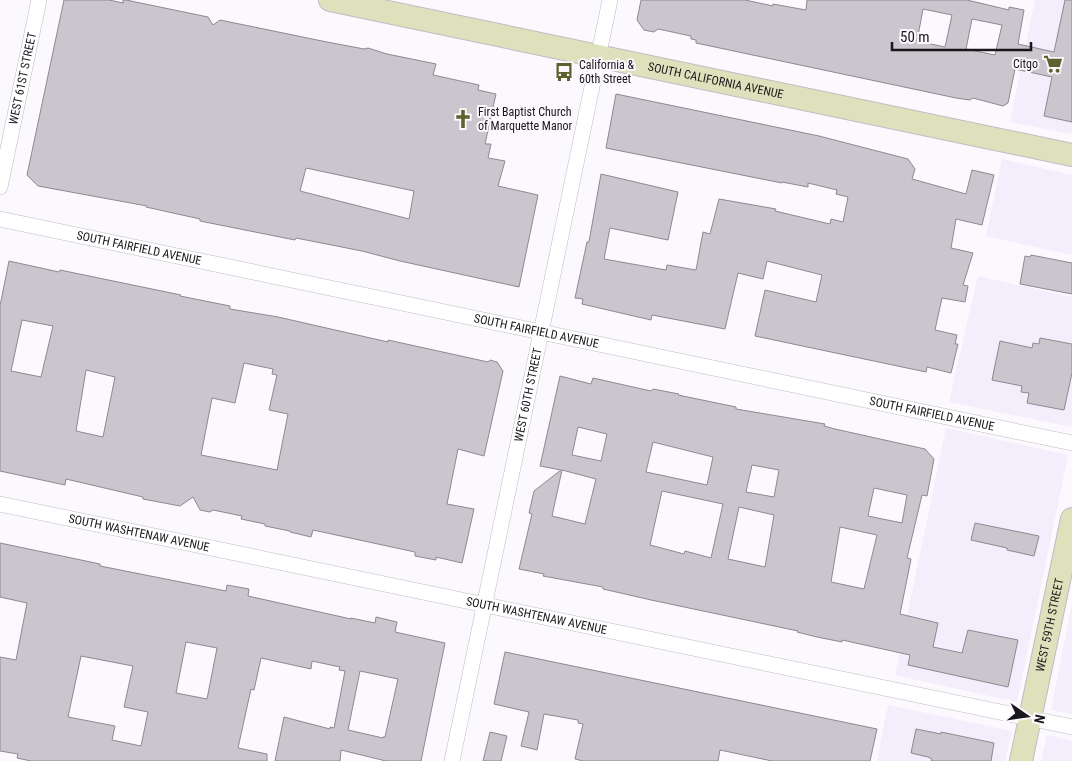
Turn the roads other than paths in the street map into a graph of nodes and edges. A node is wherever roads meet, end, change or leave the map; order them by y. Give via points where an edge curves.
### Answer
1 (39, 0) edge
2 (330, 0) edge
3 (610, 0) edge
4 (599, 56) junction
5 (1072, 155) edge
6 (0, 187) edge
7 (0, 218) edge
8 (541, 332) junction
9 (1072, 443) edge
10 (0, 504) edge
11 (1072, 519) edge
12 (484, 606) junction
13 (1030, 718) junction
14 (1072, 727) edge
15 (452, 761) edge
16 (1022, 761) edge

1 - 6 street, WEST 61ST STREET
2 - 4 street, SOUTH CALIFORNIA AVENUE
3 - 4 street, WEST 60TH STREET
4 - 5 street, SOUTH CALIFORNIA AVENUE
4 - 8 street, WEST 60TH STREET
7 - 8 street, SOUTH FAIRFIELD AVENUE
8 - 9 street, SOUTH FAIRFIELD AVENUE
8 - 12 street, WEST 60TH STREET
10 - 12 street, SOUTH WASHTENAW AVENUE
11 - 13 street, WEST 59TH STREET
12 - 13 street, SOUTH WASHTENAW AVENUE
12 - 15 street, WEST 60TH STREET
13 - 14 street, SOUTH WASHTENAW AVENUE
13 - 16 street, WEST 59TH STREET

